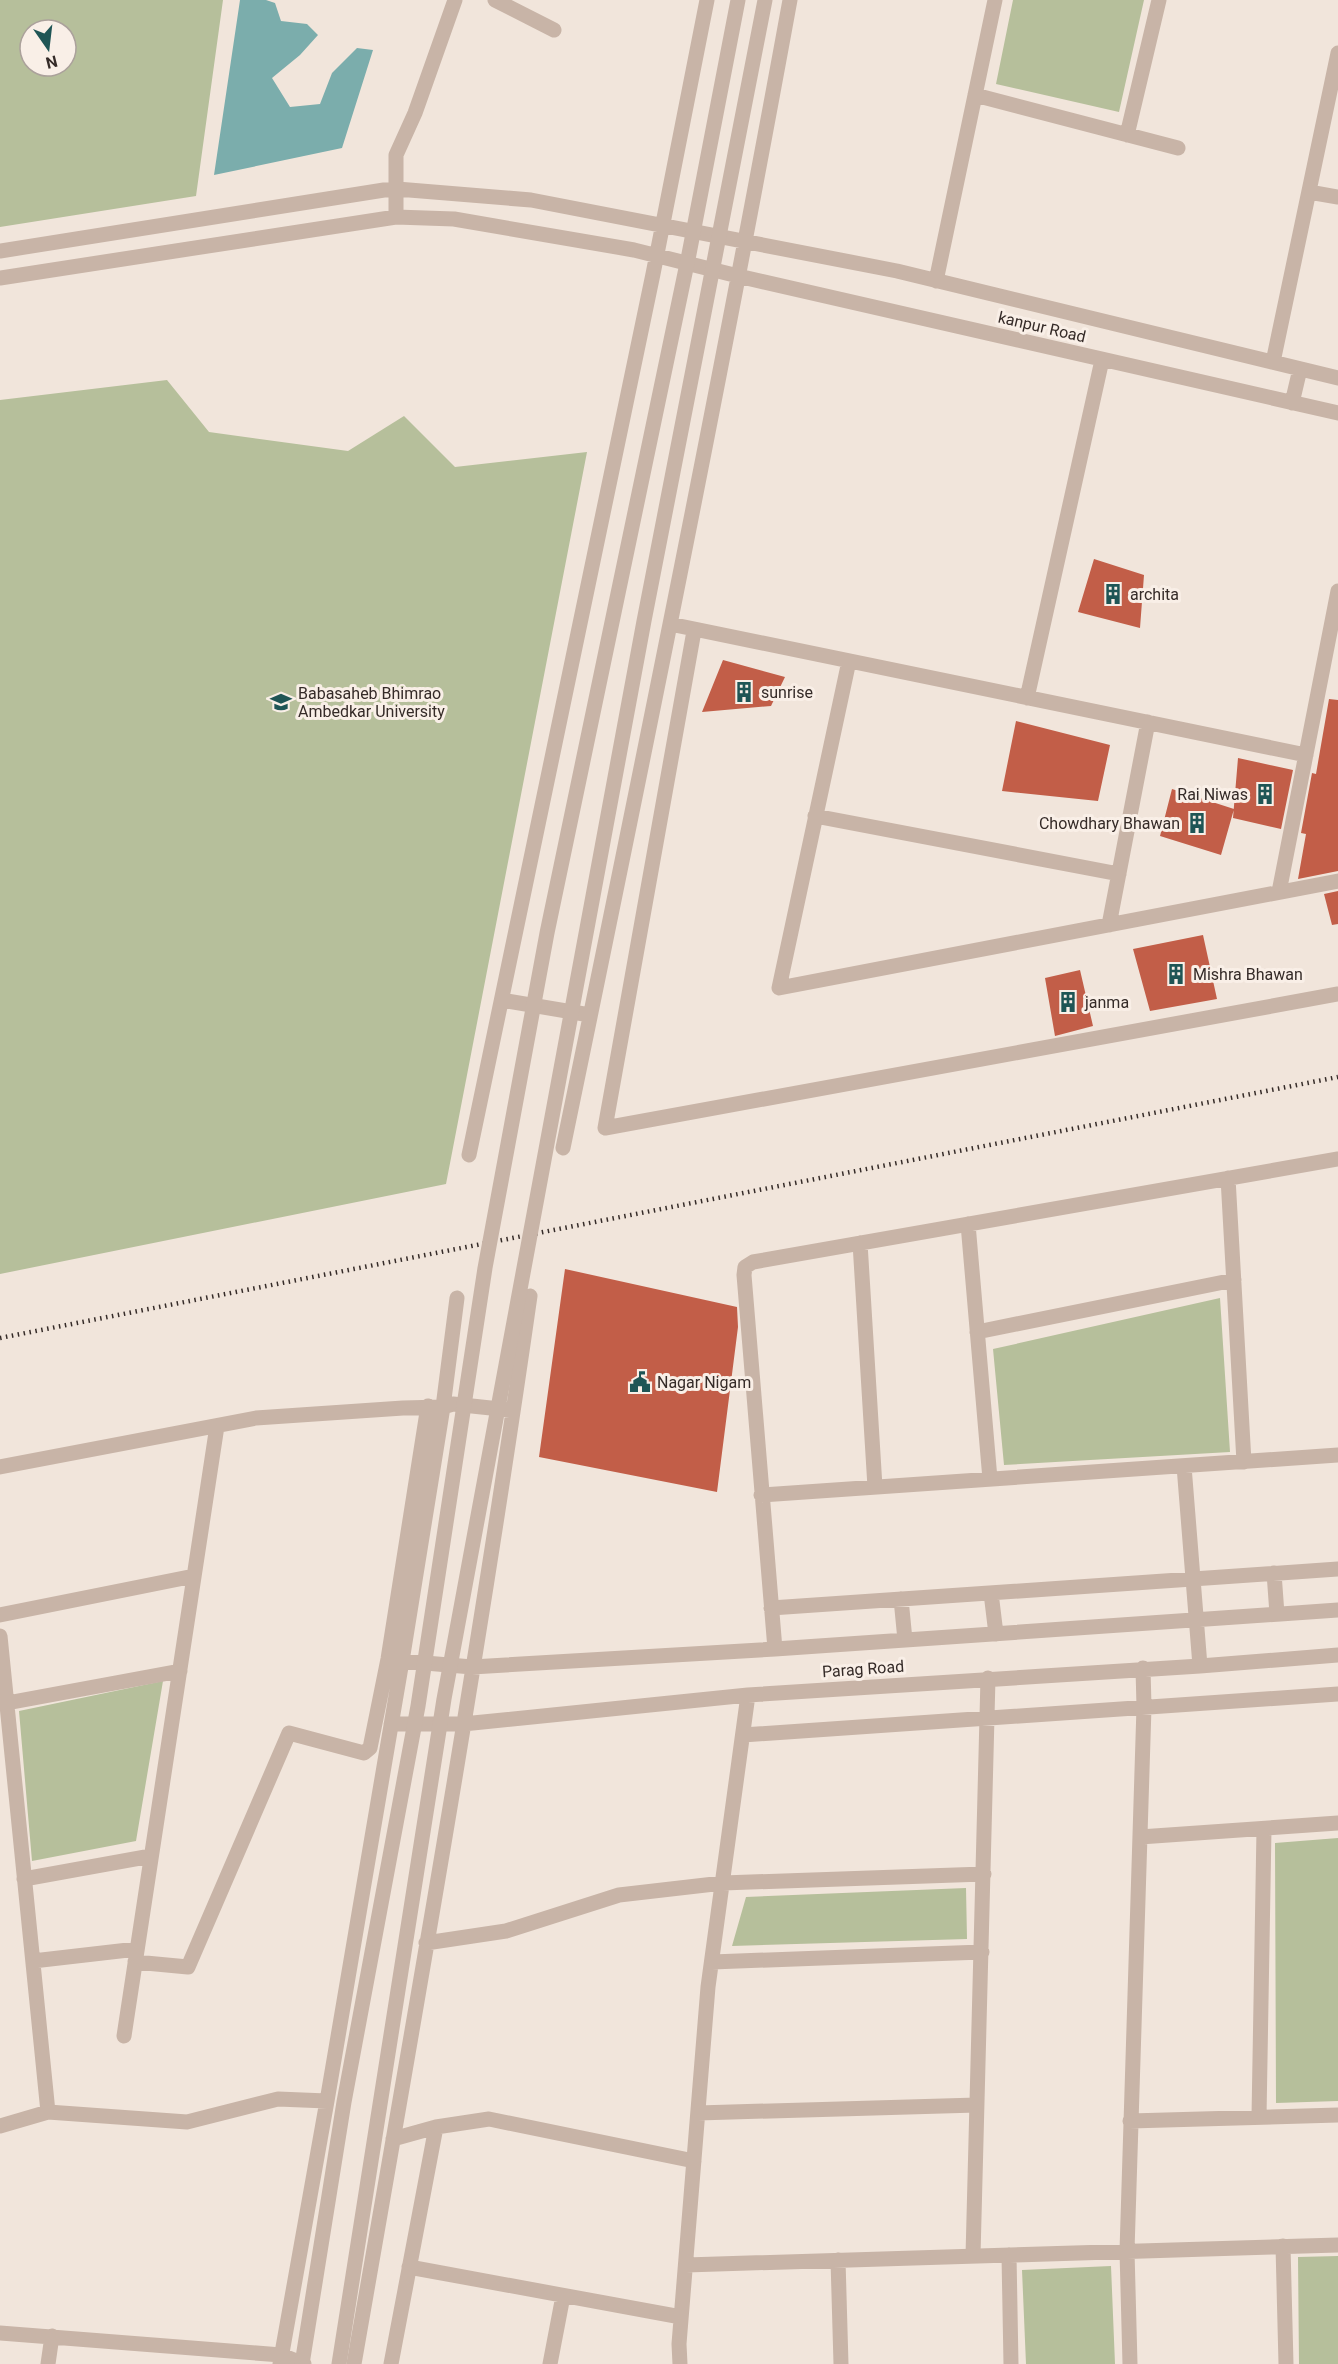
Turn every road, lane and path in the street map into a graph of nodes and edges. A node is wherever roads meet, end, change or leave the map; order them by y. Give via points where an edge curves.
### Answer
1 (455, 0) edge
2 (495, 0) edge
3 (707, 0) edge
4 (738, 0) edge
5 (765, 0) edge
6 (790, 0) edge
7 (995, 0) edge
8 (1159, 0) edge
9 (554, 30) dead end
10 (1338, 53) edge
11 (975, 95) junction
12 (1127, 135) junction
13 (1178, 148) dead end
14 (397, 189) junction
15 (1309, 192) junction
16 (1338, 197) edge
17 (396, 217) junction
18 (662, 227) junction
19 (101, 235) junction
20 (746, 243) junction
21 (0, 251) edge
22 (656, 256) junction
23 (105, 262) junction
24 (738, 276) junction
25 (0, 278) edge
26 (936, 281) junction
27 (1102, 360) junction
28 (1273, 362) junction
29 (1300, 369) junction
30 (1338, 378) edge
31 (1292, 403) junction
32 (1338, 414) edge
33 (1338, 591) edge
34 (670, 624) junction
35 (694, 631) junction
36 (849, 661) junction
37 (1027, 698) junction
38 (1148, 723) junction
39 (1306, 755) junction
40 (815, 816) junction
41 (1119, 874) junction
42 (1338, 881) edge
43 (1279, 892) junction
44 (1109, 925) junction
45 (1338, 994) edge
46 (502, 1000) junction
47 (590, 1015) junction
48 (563, 1148) dead end
49 (469, 1155) dead end
50 (1338, 1159) edge
51 (1228, 1178) junction
52 (968, 1224) junction
53 (860, 1243) junction
54 (1234, 1280) junction
55 (530, 1296) dead end
56 (457, 1298) dead end
57 (977, 1332) junction
58 (435, 1407) junction
59 (513, 1414) junction
60 (217, 1426) junction
61 (1338, 1455) edge
62 (1244, 1462) junction
63 (1184, 1466) junction
64 (0, 1467) edge
65 (990, 1479) junction
66 (875, 1487) junction
67 (761, 1495) junction
68 (1338, 1569) edge
69 (194, 1576) junction
70 (1274, 1580) junction
71 (1195, 1585) junction
72 (992, 1598) junction
73 (901, 1604) junction
74 (771, 1608) junction
75 (1277, 1610) junction
76 (1338, 1610) edge
77 (0, 1615) edge
78 (1197, 1616) junction
79 (996, 1629) junction
80 (905, 1635) junction
81 (0, 1636) edge
82 (774, 1638) junction
83 (1338, 1655) edge
84 (402, 1661) junction
85 (1200, 1666) junction
86 (472, 1667) junction
87 (1143, 1668) junction
88 (180, 1671) junction
89 (988, 1678) junction
90 (1338, 1694) edge
91 (748, 1695) junction
92 (7, 1703) junction
93 (1144, 1707) junction
94 (988, 1718) junction
95 (391, 1724) junction
96 (463, 1724) junction
97 (743, 1735) junction
98 (1338, 1823) edge
99 (1264, 1829) junction
100 (1140, 1838) junction
101 (152, 1856) junction
102 (984, 1874) junction
103 (24, 1879) junction
104 (723, 1883) junction
105 (426, 1943) junction
106 (982, 1952) junction
107 (136, 1956) junction
108 (33, 1960) junction
109 (712, 1962) junction
110 (124, 2036) dead end
111 (327, 2102) junction
112 (977, 2105) junction
113 (48, 2112) junction
114 (698, 2113) junction
115 (1338, 2115) edge
116 (1259, 2117) junction
117 (1130, 2121) junction
118 (0, 2126) edge
119 (436, 2127) junction
120 (393, 2139) junction
121 (694, 2161) junction
122 (1338, 2245) edge
123 (1283, 2246) junction
124 (1127, 2251) junction
125 (1009, 2255) junction
126 (973, 2256) junction
127 (838, 2260) junction
128 (686, 2265) junction
129 (409, 2267) junction
130 (563, 2296) junction
131 (681, 2317) junction
132 (0, 2333) edge
133 (52, 2336) junction
134 (280, 2360) edge
135 (48, 2364) edge
136 (303, 2364) edge
137 (339, 2364) edge
138 (354, 2364) edge
139 (391, 2364) edge
140 (550, 2364) edge
141 (680, 2364) edge
142 (841, 2364) edge
143 (1011, 2364) edge
144 (1130, 2364) edge
145 (1286, 2364) edge

1 - 14 street via 396,155
2 - 9 street
3 - 18 street
4 - 136 street, bridge via 547,933 489,1245 418,1706 344,2102
5 - 137 street, bridge via 644,621 444,1699
6 - 20 street
7 - 11 street
8 - 12 street
10 - 15 street
11 - 12 street
11 - 26 street
12 - 13 street
14 - 17 street
14 - 18 street via 531,200
14 - 19 street
15 - 16 street
15 - 28 street
17 - 22 street, kanpur Road via 454,219
17 - 23 street, kanpur Road
18 - 20 street
18 - 22 street
19 - 21 street
19 - 23 street
20 - 24 street
20 - 26 street
22 - 24 street, kanpur Road
22 - 46 street
23 - 25 street, kanpur Road
24 - 27 street, kanpur Road
24 - 34 street
26 - 28 street
27 - 31 street, kanpur Road
27 - 37 street
28 - 29 street
29 - 30 street
29 - 31 street
31 - 32 street, kanpur Road
33 - 39 street
34 - 35 street
34 - 47 street
35 - 36 street
35 - 45 street via 605,1128
36 - 37 street
36 - 40 street
37 - 38 street
38 - 39 street
38 - 41 street
39 - 43 street
40 - 41 street
40 - 44 street via 778,988
41 - 44 street
42 - 43 street
43 - 44 street
46 - 47 street
46 - 49 street
47 - 48 street
50 - 51 street
51 - 52 street
51 - 54 street
52 - 53 street
52 - 57 street
53 - 66 street
53 - 67 street via 745,1266
54 - 57 street
54 - 62 street
55 - 59 street
56 - 58 street
57 - 65 street
58 - 59 street via 453,1404 509,1409
58 - 60 street via 256,1418
58 - 84 street
58 - 107 street via 370,1748 364,1753 289,1733 188,1967
59 - 86 street
60 - 64 street
60 - 69 street
61 - 62 street
62 - 63 street
63 - 65 street
63 - 71 street
65 - 66 street
66 - 67 street
67 - 74 street
68 - 70 street
69 - 77 street
69 - 88 street
70 - 71 street
70 - 75 street
71 - 72 street
71 - 78 street
72 - 73 street
72 - 79 street
73 - 74 street
73 - 80 street
74 - 82 street
75 - 76 street, Parag Road
75 - 78 street, Parag Road
78 - 79 street, Parag Road
78 - 85 street
79 - 80 street, Parag Road
80 - 82 street, Parag Road
81 - 92 street
82 - 86 street, Parag Road
83 - 85 street, Parag Road
84 - 86 street, Parag Road
84 - 95 street
85 - 87 street, Parag Road
86 - 96 street
87 - 89 street, Parag Road
87 - 93 street
88 - 92 street
88 - 101 street
89 - 91 street, Parag Road
89 - 94 street
90 - 93 street
91 - 96 street, Parag Road
91 - 97 street
92 - 103 street
93 - 94 street
93 - 100 street
94 - 97 street
94 - 102 street
95 - 96 street, Parag Road
95 - 111 street
96 - 105 street
97 - 104 street
98 - 99 street
99 - 100 street
99 - 116 street
100 - 117 street
101 - 103 street
101 - 107 street
102 - 104 street
102 - 106 street
103 - 108 street
104 - 105 street via 618,1895 506,1931
104 - 109 street
105 - 120 street
106 - 109 street
106 - 112 street
107 - 108 street
107 - 110 street
108 - 113 street
109 - 114 street
111 - 113 street via 278,2099 187,2122
111 - 134 street
112 - 114 street
112 - 126 street
113 - 118 street
114 - 121 street
115 - 116 street
116 - 117 street
117 - 124 street
119 - 120 street
119 - 121 street via 489,2120
119 - 129 street
120 - 138 street
121 - 128 street
122 - 123 street
123 - 124 street
123 - 145 street
124 - 125 street
124 - 144 street
125 - 126 street
125 - 143 street
126 - 127 street
127 - 128 street
127 - 142 street
128 - 131 street
129 - 130 street
129 - 139 street
130 - 131 street
130 - 140 street
131 - 141 street
132 - 133 street
133 - 134 street
133 - 135 street
134 - 136 street

